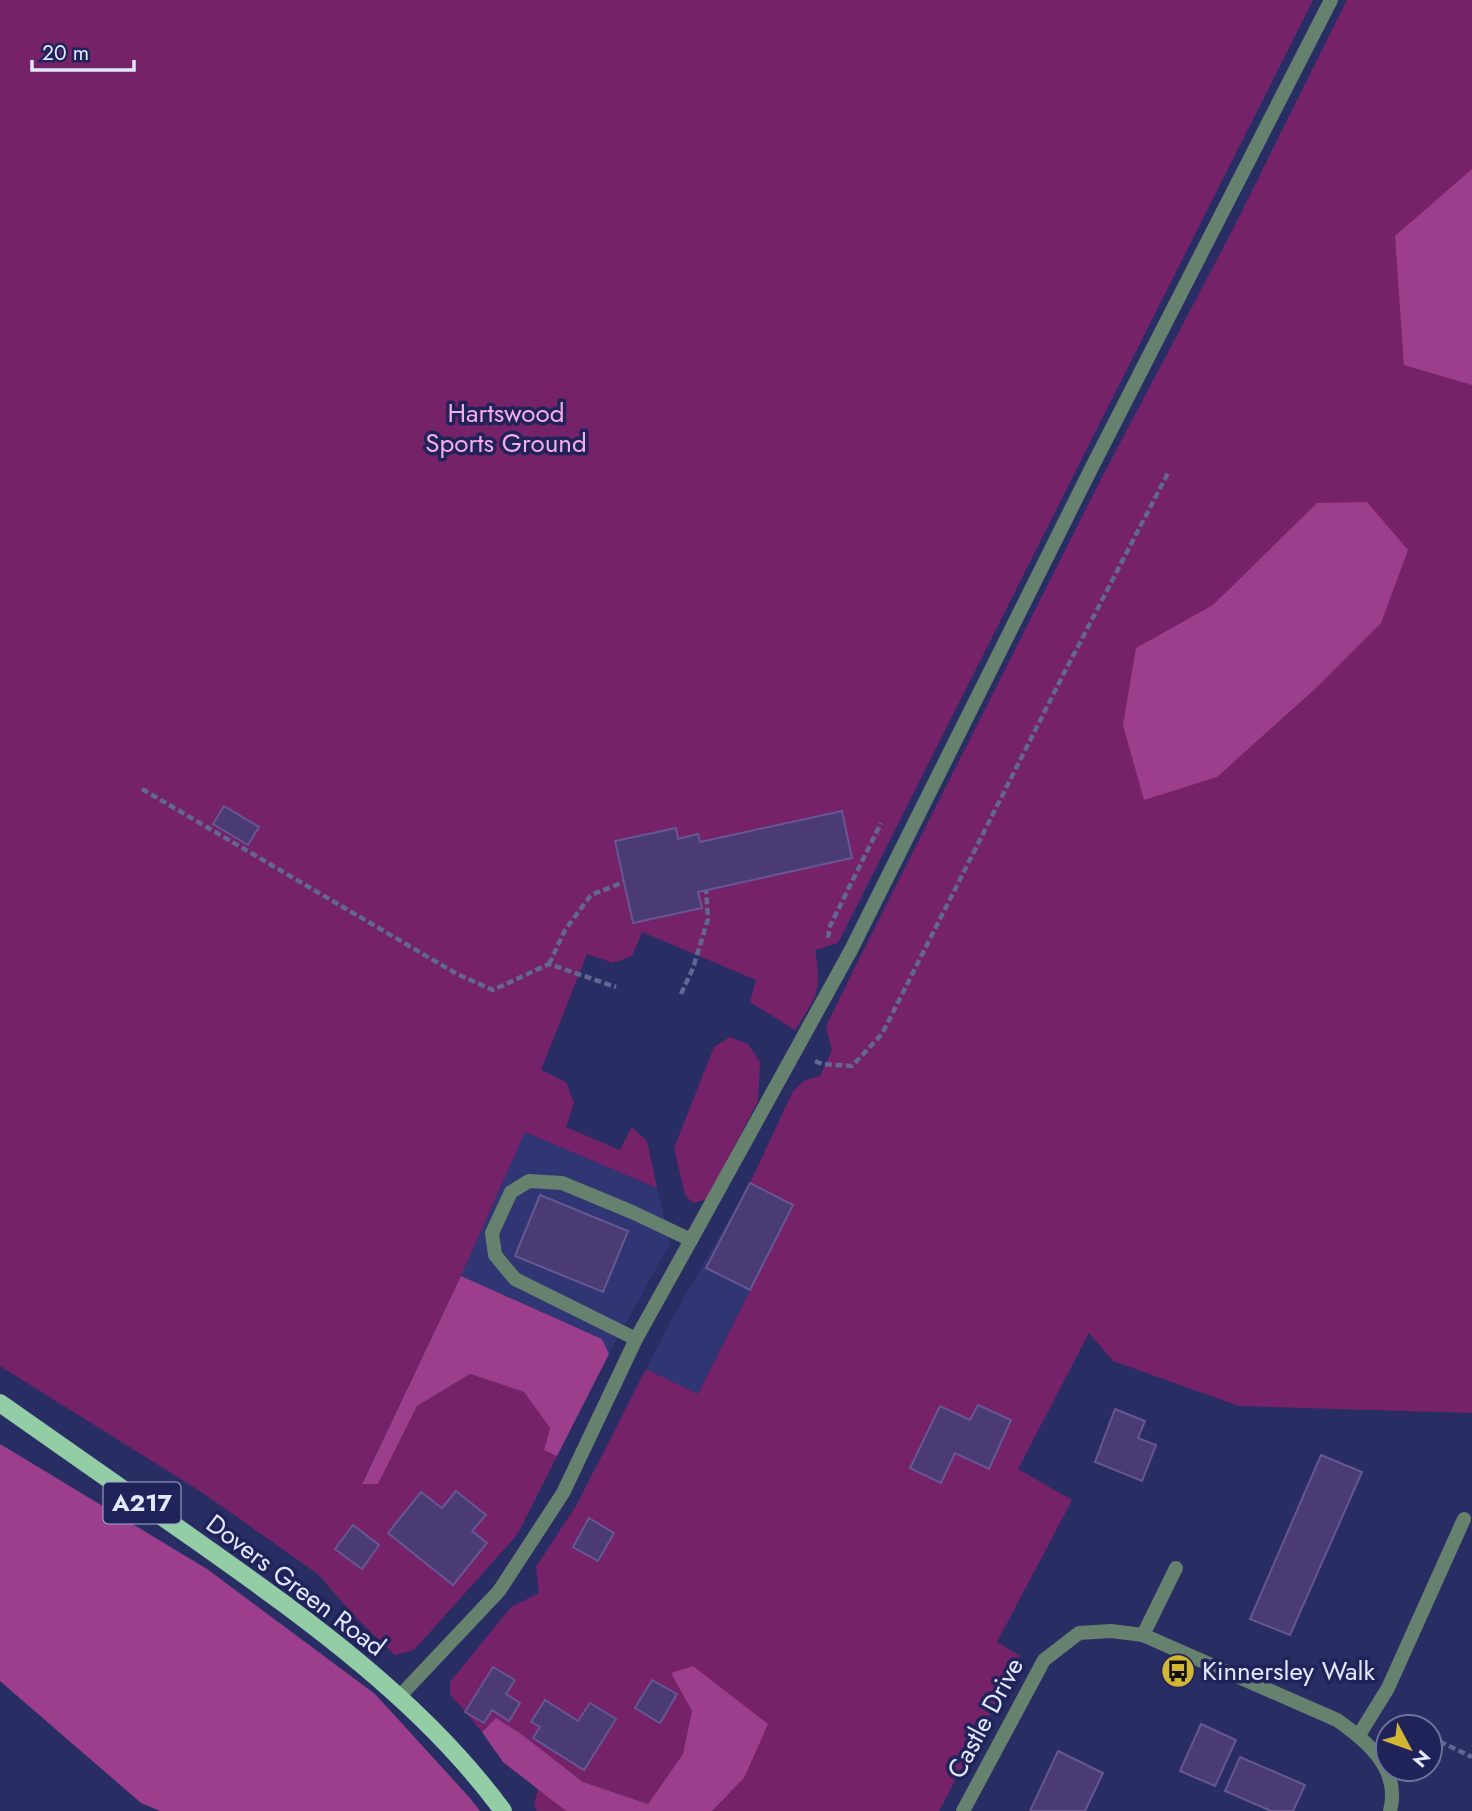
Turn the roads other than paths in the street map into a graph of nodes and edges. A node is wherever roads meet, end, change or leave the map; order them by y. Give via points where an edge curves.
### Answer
1 (1331, 0) edge
2 (691, 1240) junction
3 (636, 1339) junction
4 (0, 1403) edge
5 (1464, 1518) dead end
6 (1176, 1568) dead end
7 (1143, 1635) junction
8 (399, 1697) junction
9 (1359, 1735) junction
10 (503, 1811) edge
11 (962, 1811) edge
12 (1390, 1811) edge

1 - 2 street via 851,950
2 - 3 street
2 - 3 street via 562,1183 529,1181 511,1192 492,1233 495,1255 515,1279
3 - 8 street via 563,1493 499,1591
4 - 8 main road, Dovers Green Road / A217 via 284,1603
5 - 9 street via 1388,1688
6 - 7 street
7 - 9 street, Castle Drive via 1337,1720
7 - 11 street, Castle Drive via 1111,1630 1079,1633 1044,1660
8 - 10 main road, Dovers Green Road / A217 via 477,1776
9 - 12 street, Castle Drive via 1387,1769 1393,1802

